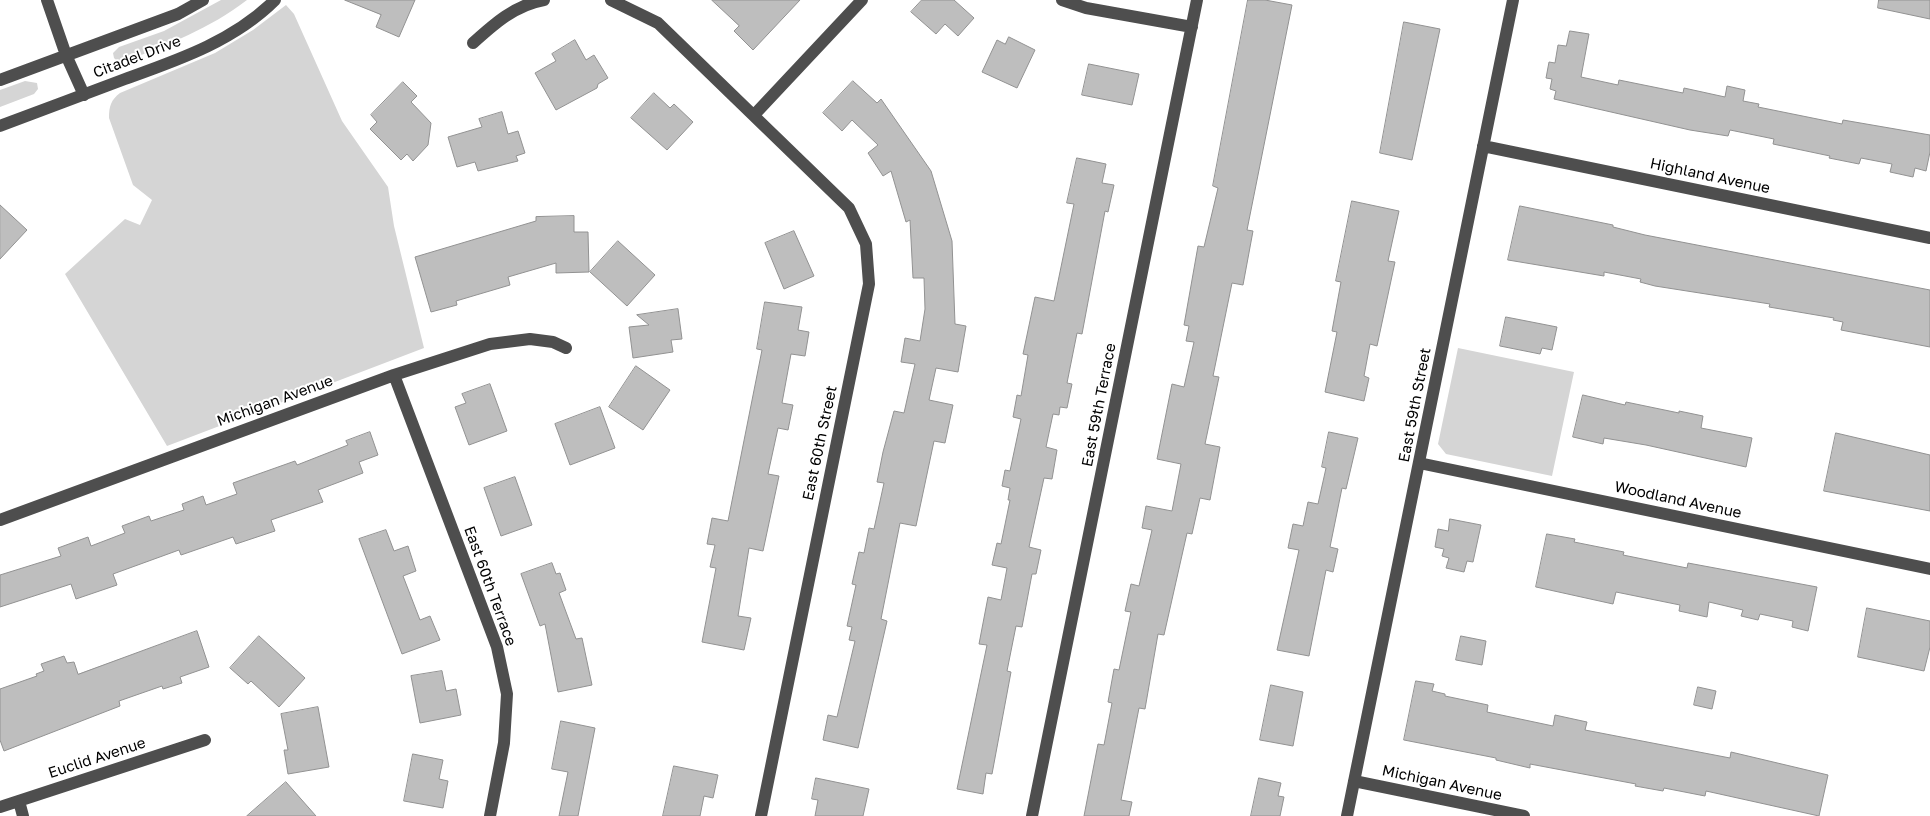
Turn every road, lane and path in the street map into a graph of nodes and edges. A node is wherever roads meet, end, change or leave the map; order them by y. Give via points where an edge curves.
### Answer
1 (47, 0) edge
2 (203, 0) edge
3 (275, 0) edge
4 (544, 0) edge
5 (611, 0) edge
6 (862, 0) edge
7 (1062, 0) edge
8 (1197, 0) edge
9 (1513, 0) edge
10 (1192, 27) junction
11 (473, 43) dead end
12 (66, 56) junction
13 (0, 80) edge
14 (84, 95) junction
15 (755, 114) junction
16 (0, 126) edge
17 (1483, 146) junction
18 (1930, 238) edge
19 (566, 348) dead end
20 (394, 375) junction
21 (1419, 463) junction
22 (0, 520) edge
23 (1930, 568) edge
24 (205, 740) dead end
25 (1354, 781) junction
26 (19, 801) junction
27 (0, 807) edge
28 (23, 816) edge
29 (490, 816) edge
30 (761, 816) edge
31 (1032, 816) edge
32 (1347, 816) edge
33 (1524, 816) edge

1 - 12 street
2 - 12 street, Citadel Drive via 178,14
3 - 14 street, Citadel Drive via 262,13 226,37 188,56
4 - 11 street via 500,18
5 - 15 street via 658,23
6 - 15 street
7 - 10 street via 1086,8
8 - 10 street, East 59th Terrace
9 - 17 street, East 59th Street
10 - 31 street, East 59th Terrace
12 - 13 street, Citadel Drive
12 - 14 street
14 - 16 street, Citadel Drive
15 - 30 street, East 60th Street via 849,208 866,244 869,284
17 - 18 street, Highland Avenue
17 - 21 street, East 59th Street
19 - 20 street, Michigan Avenue via 530,338 509,341 490,344
20 - 22 street, Michigan Avenue
20 - 29 street, East 60th Terrace via 497,647 507,694 504,743
21 - 23 street, Woodland Avenue
21 - 25 street, East 59th Street
24 - 26 street, Euclid Avenue
25 - 32 street, East 59th Street
25 - 33 street, Michigan Avenue
26 - 27 street, Euclid Avenue
26 - 28 street

